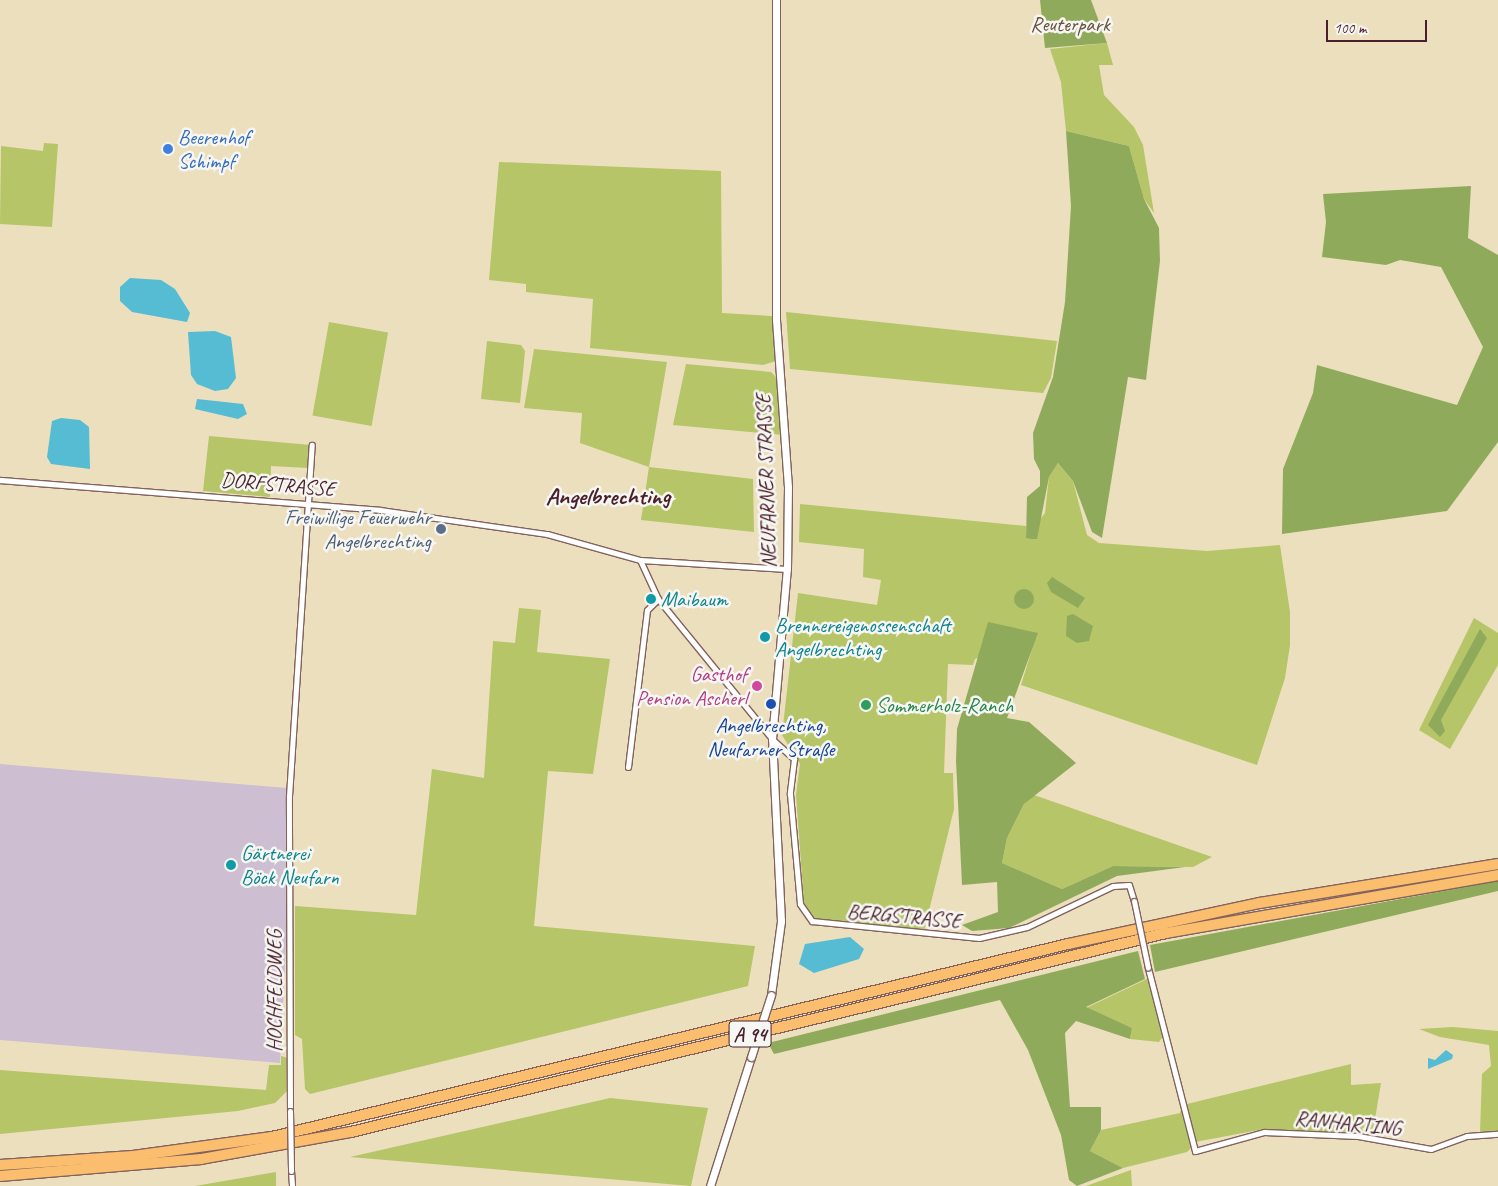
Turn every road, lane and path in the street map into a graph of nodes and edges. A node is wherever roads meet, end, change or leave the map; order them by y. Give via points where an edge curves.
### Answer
1 (776, 0) edge
2 (312, 445) dead end
3 (0, 480) edge
4 (310, 503) junction
5 (640, 560) junction
6 (787, 569) junction
7 (658, 599) junction
8 (772, 740) junction
9 (628, 767) dead end
10 (1498, 864) edge
11 (1498, 875) edge
12 (1498, 1134) edge
13 (1194, 1151) joint
14 (0, 1165) edge
15 (0, 1176) edge
16 (292, 1186) edge
17 (710, 1186) edge

1 - 6 street, NEUFARNER STRASSE via 776,318 788,487
2 - 4 street, HOCHFELDWEG
3 - 4 street, DORFSTRASSE
4 - 5 street, DORFSTRASSE via 506,526
4 - 16 street, HOCHFELDWEG, bridge via 289,796
5 - 6 street, DORFSTRASSE
5 - 7 street, BERGSTRASSE
6 - 8 street, NEUFARNER STRASSE
7 - 8 street, BERGSTRASSE via 699,644
7 - 9 street via 646,610
8 - 13 street, BERGSTRASSE, bridge via 794,759 790,794 800,904 812,921 979,938 1028,928 1113,886 1129,884
8 - 17 street, NEUFARNER STRASSE, bridge via 781,903 771,992
10 - 14 highway, A 94 via 1260,903 1068,944 281,1135 133,1156
11 - 15 highway, A 94 via 1261,913 1146,938 351,1132 201,1159
12 - 13 street, RANHARTING via 1467,1136 1431,1149 1358,1136 1264,1132

